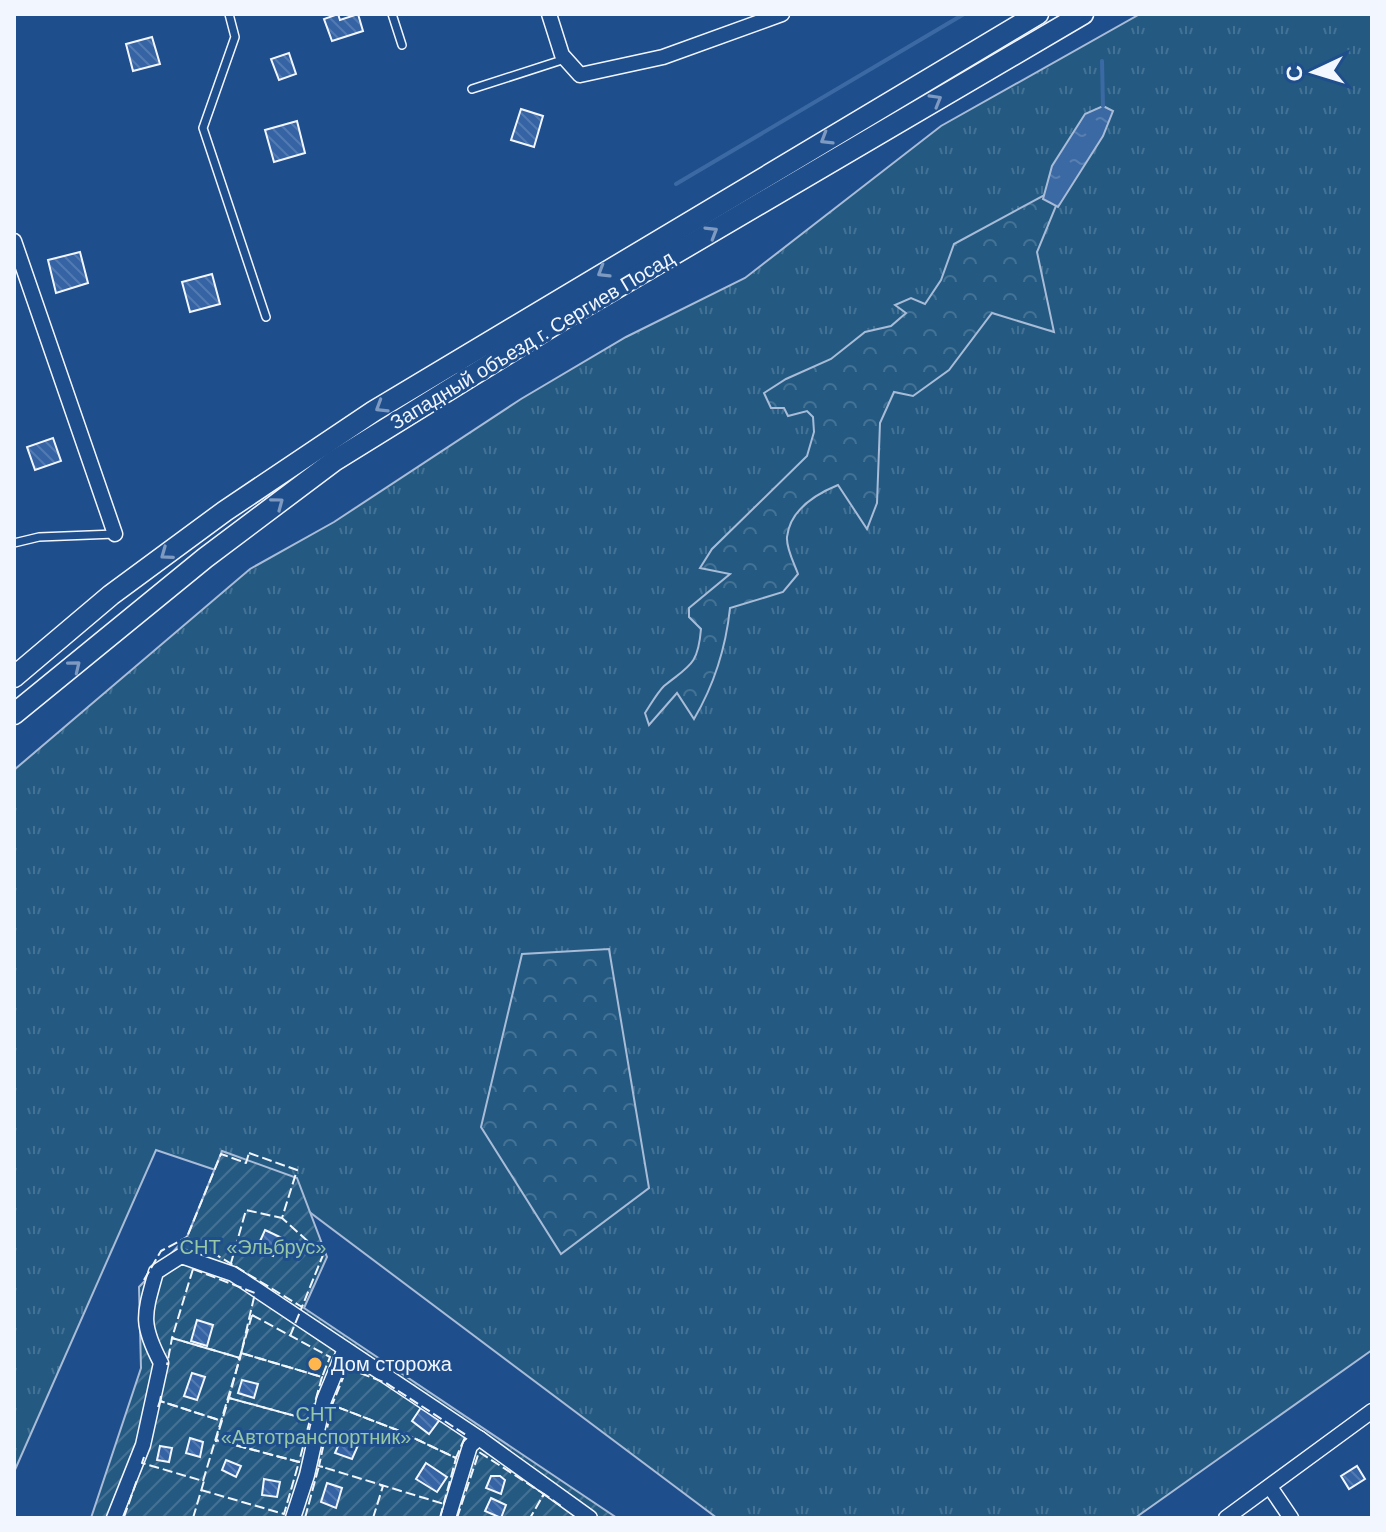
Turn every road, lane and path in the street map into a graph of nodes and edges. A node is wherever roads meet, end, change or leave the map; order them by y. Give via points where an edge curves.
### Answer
1 (229, 14) edge
2 (392, 14) edge
3 (549, 14) edge
4 (782, 14) edge
5 (1038, 14) edge
6 (1083, 14) edge
7 (402, 45) dead end
8 (566, 59) junction
9 (472, 89) dead end
10 (14, 241) edge
11 (266, 317) dead end
12 (115, 534) joint
13 (14, 543) edge
14 (14, 677) edge
15 (14, 714) edge
16 (345, 1349) junction
17 (1372, 1411) edge
18 (479, 1438) junction
19 (1270, 1487) junction
20 (114, 1518) edge
21 (293, 1518) edge
22 (448, 1518) edge
23 (590, 1518) edge
24 (1226, 1518) edge
25 (1291, 1518) edge

1 - 11 lane via 235,37 203,128
2 - 7 lane
3 - 8 street
4 - 8 street via 663,57 580,75
5 -> 14 main road, Западный объезд г. Сергиев Посад via 374,411 111,595
15 -> 6 main road, Западный объезд г. Сергиев Посад via 334,461 565,318
8 - 9 lane
10 - 12 street
12 - 13 lane
16 - 18 street
16 - 20 street via 233,1274 181,1256 156,1272 145,1311 147,1336 161,1363 143,1445
16 - 21 street via 324,1400
17 - 19 street
18 - 22 street via 470,1446
18 - 23 street
19 - 24 street
19 - 25 street

